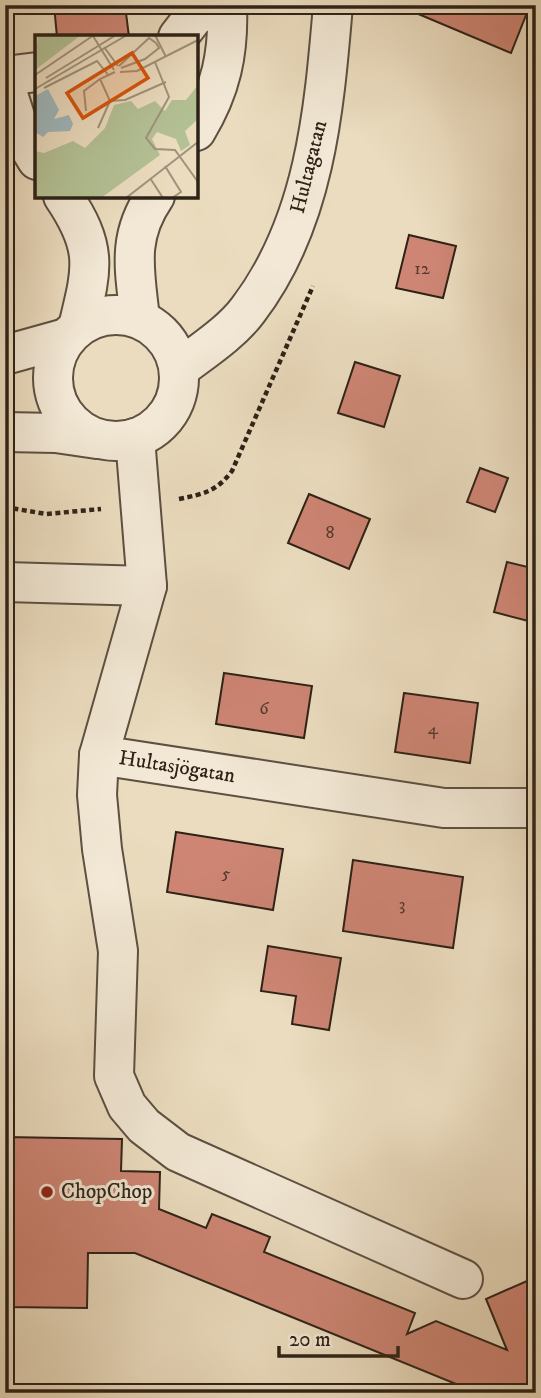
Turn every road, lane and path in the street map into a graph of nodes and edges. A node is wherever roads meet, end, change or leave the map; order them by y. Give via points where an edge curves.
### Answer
1 (332, 5) edge
2 (228, 6) edge
3 (180, 35) edge
4 (35, 72) edge
5 (5, 76) edge
6 (5, 85) edge
7 (198, 128) edge
8 (35, 157) edge
9 (64, 198) edge
10 (154, 198) edge
11 (140, 319) junction
12 (72, 333) junction
13 (5, 355) edge
14 (179, 369) junction
15 (5, 432) edge
16 (117, 439) junction
17 (142, 506) junction
18 (5, 507) edge
19 (5, 583) edge
20 (147, 586) junction
21 (99, 755) junction
22 (536, 808) edge
23 (463, 1279) dead end

1 - 14 street, Hultagatan via 326,97 306,198 284,249 247,311
2 - 3 street via 196,14
2 - 7 street via 228,47 211,106
4 - 5 street
6 - 8 street via 20,132
9 - 12 street via 81,225 92,257
10 - 11 street via 141,217 133,254
11 - 12 street via 108,315
11 - 14 street via 159,331 173,348
12 - 13 street
12 - 16 street via 57,357 52,377 56,398 73,424
14 - 16 street via 172,410 158,426
15 - 16 street
16 - 17 street, Hultasjögatan
17 - 18 path via 46,514
17 - 20 street, Hultasjögatan
19 - 20 street
20 - 21 street, Hultasjögatan
21 - 22 street, Hultasjögatan via 444,808
21 - 23 street via 102,849 118,951 114,1076 127,1106 178,1152

